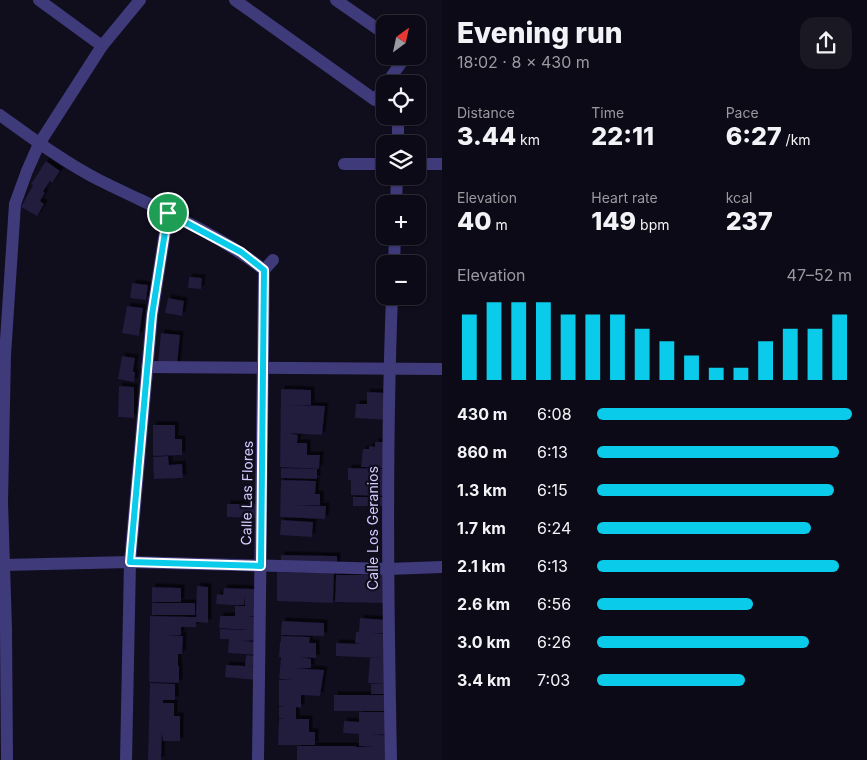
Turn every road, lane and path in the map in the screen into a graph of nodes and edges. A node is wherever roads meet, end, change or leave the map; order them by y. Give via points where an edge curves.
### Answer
1 (39, 0) edge
2 (140, 0) edge
3 (235, 0) edge
4 (336, 0) edge
5 (376, 28) edge
6 (102, 46) junction
7 (376, 99) edge
8 (0, 115) edge
9 (39, 144) junction
10 (344, 164) dead end
11 (376, 164) edge
12 (426, 164) edge
13 (442, 164) edge
14 (168, 213) junction
15 (273, 260) dead end
16 (264, 270) junction
17 (392, 305) edge
18 (146, 367) junction
19 (263, 368) junction
20 (390, 368) junction
21 (442, 369) edge
22 (130, 562) junction
23 (4, 565) junction
24 (261, 566) junction
25 (442, 567) edge
26 (388, 569) junction
27 (6, 760) edge
28 (126, 760) edge
29 (258, 760) edge
30 (391, 760) edge

1 - 6 street
2 - 6 street
3 - 7 street
4 - 5 street
6 - 9 street
8 - 9 street
9 - 14 street via 97,179
9 - 23 street via 15,204 5,355
10 - 11 street
12 - 13 street
14 - 16 street via 241,252
14 - 18 street
15 - 16 street
16 - 19 street, Calle Las Flores
17 - 20 street, Calle Los Geranios
18 - 19 street
18 - 22 street
19 - 20 street
19 - 24 street, Calle Las Flores
20 - 21 street
20 - 26 street, Calle Los Geranios
22 - 23 street
22 - 24 street
22 - 28 street
23 - 27 street
24 - 26 street
24 - 29 street, Calle Las Flores
25 - 26 street
26 - 30 street, Calle Los Geranios

